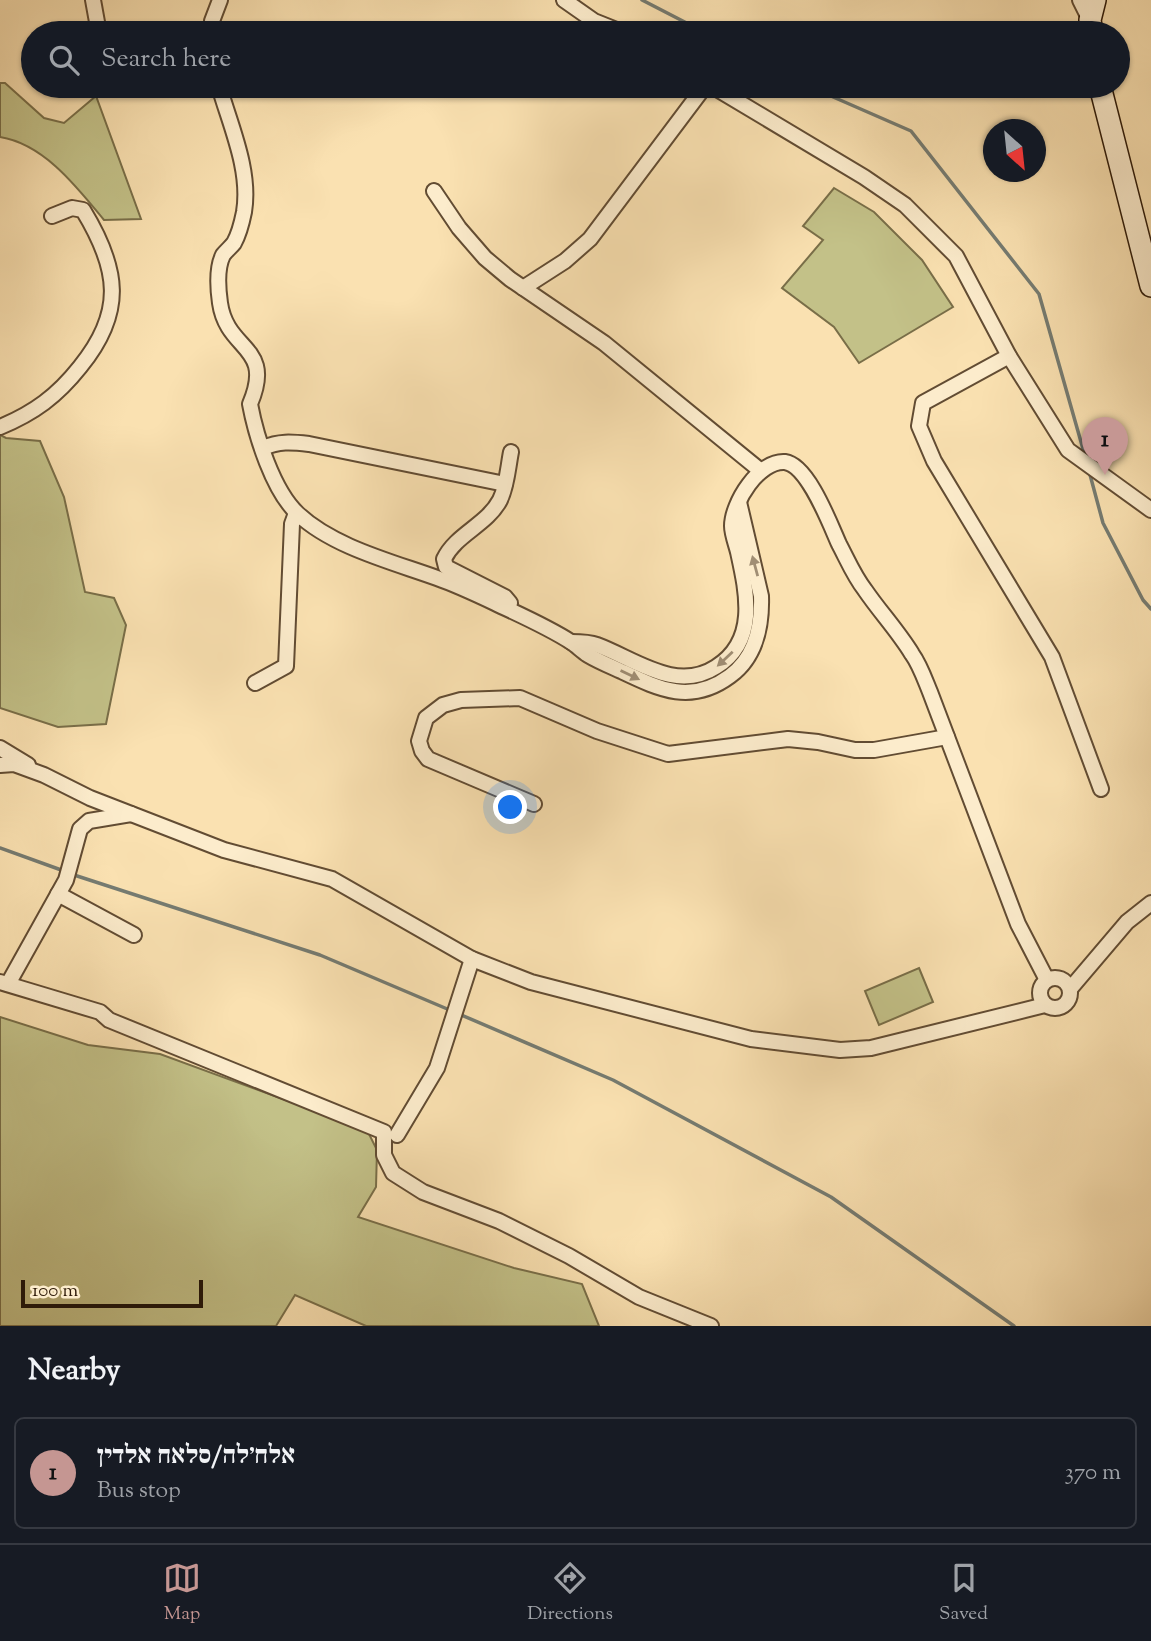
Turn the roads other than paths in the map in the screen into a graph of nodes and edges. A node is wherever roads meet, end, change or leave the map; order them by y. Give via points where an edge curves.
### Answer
1 (93, 0) edge
2 (220, 0) edge
3 (1080, 0) edge
4 (566, 1) edge
5 (1092, 18) edge
6 (97, 21) edge
7 (212, 21) edge
8 (594, 21) edge
9 (223, 98) edge
10 (696, 98) edge
11 (732, 98) edge
12 (1103, 98) edge
13 (434, 191) dead end
14 (52, 216) dead end
15 (1151, 286) edge
16 (523, 288) junction
17 (1009, 356) junction
18 (0, 427) edge
19 (263, 448) junction
20 (511, 452) dead end
21 (761, 471) junction
22 (505, 484) junction
23 (1151, 510) edge
24 (296, 513) junction
25 (526, 618) junction
26 (255, 683) dead end
27 (947, 737) junction
28 (0, 748) edge
29 (0, 765) edge
30 (44, 775) junction
31 (1101, 789) dead end
32 (534, 804) dead end
33 (131, 814) junction
34 (58, 894) junction
35 (1151, 903) edge
36 (134, 935) dead end
37 (471, 959) junction
38 (1047, 980) junction
39 (4, 983) edge
40 (1070, 989) junction
41 (1045, 1005) junction
42 (397, 1135) dead end
43 (711, 1326) edge

1 - 6 street
2 - 7 street
3 - 5 street
4 - 8 street
9 - 19 street via 245,184 240,227 219,272 220,307 225,322 258,369 250,404
10 - 16 street via 590,239
11 - 17 street via 905,205 956,256
12 - 15 street
13 - 16 street via 485,258
14 - 18 street via 72,208 83,210 97,233 111,276 106,328 64,387 26,416
16 - 21 street via 615,351
17 - 23 street via 1068,450
17 - 31 street via 923,402 919,426 934,461 1052,657
19 - 22 street via 276,443 309,444
19 - 24 street via 278,486
20 - 22 street
21 - 25 street via 744,492 732,525 747,595 746,622 731,655 716,667 688,678 650,670 594,644 571,642
21 - 27 street via 788,462 803,473 864,590 914,656
22 - 25 street via 491,513 456,541 444,559 446,567 505,597
24 - 25 street via 354,547
24 - 26 street via 286,666
27 - 32 street via 874,750 788,739 668,754 597,731 520,698 461,700 443,705 426,718 419,741 428,759
27 - 38 street via 1018,924
28 - 30 street
29 - 30 street via 14,764
30 - 33 street
33 - 34 street via 89,821 80,829
33 - 37 street via 224,850 332,879
34 - 36 street
34 - 39 street
35 - 40 street via 1127,922
37 - 41 street via 531,982 751,1039 840,1050 872,1048
37 - 42 street via 437,1068
38 - 40 street via 1062,979
38 - 41 street via 1040,992
39 - 43 street via 100,1012 109,1020 384,1132 384,1155 393,1173 423,1192 499,1222 639,1297
40 - 41 street via 1064,1006 1054,1009

